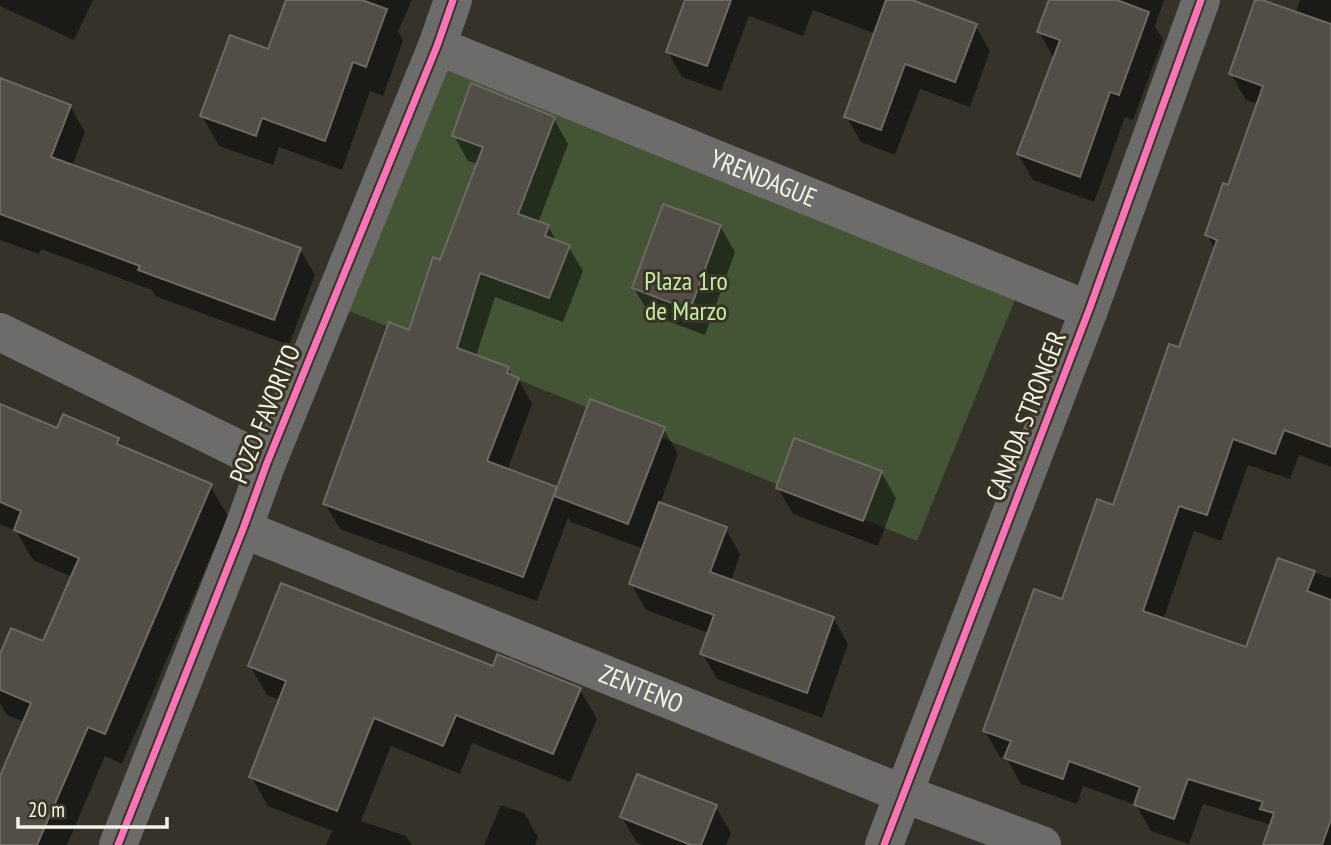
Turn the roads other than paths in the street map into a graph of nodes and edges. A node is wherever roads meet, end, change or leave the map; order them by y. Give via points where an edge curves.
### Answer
1 (453, 0) edge
2 (1201, 0) edge
3 (437, 46) junction
4 (1089, 310) junction
5 (0, 332) edge
6 (267, 463) junction
7 (243, 529) junction
8 (904, 794) junction
9 (118, 845) edge
10 (884, 845) edge
11 (1042, 845) edge

1 - 3 street, POZO FAVORITO
2 - 4 street, CANADA STRONGER
3 - 4 street, YRENDAGUE
3 - 6 street, POZO FAVORITO
4 - 8 street, CANADA STRONGER
5 - 6 street
6 - 7 street, POZO FAVORITO
7 - 8 street, ZENTENO
7 - 9 street, POZO FAVORITO
8 - 10 street, CANADA STRONGER
8 - 11 street, ZENTENO

